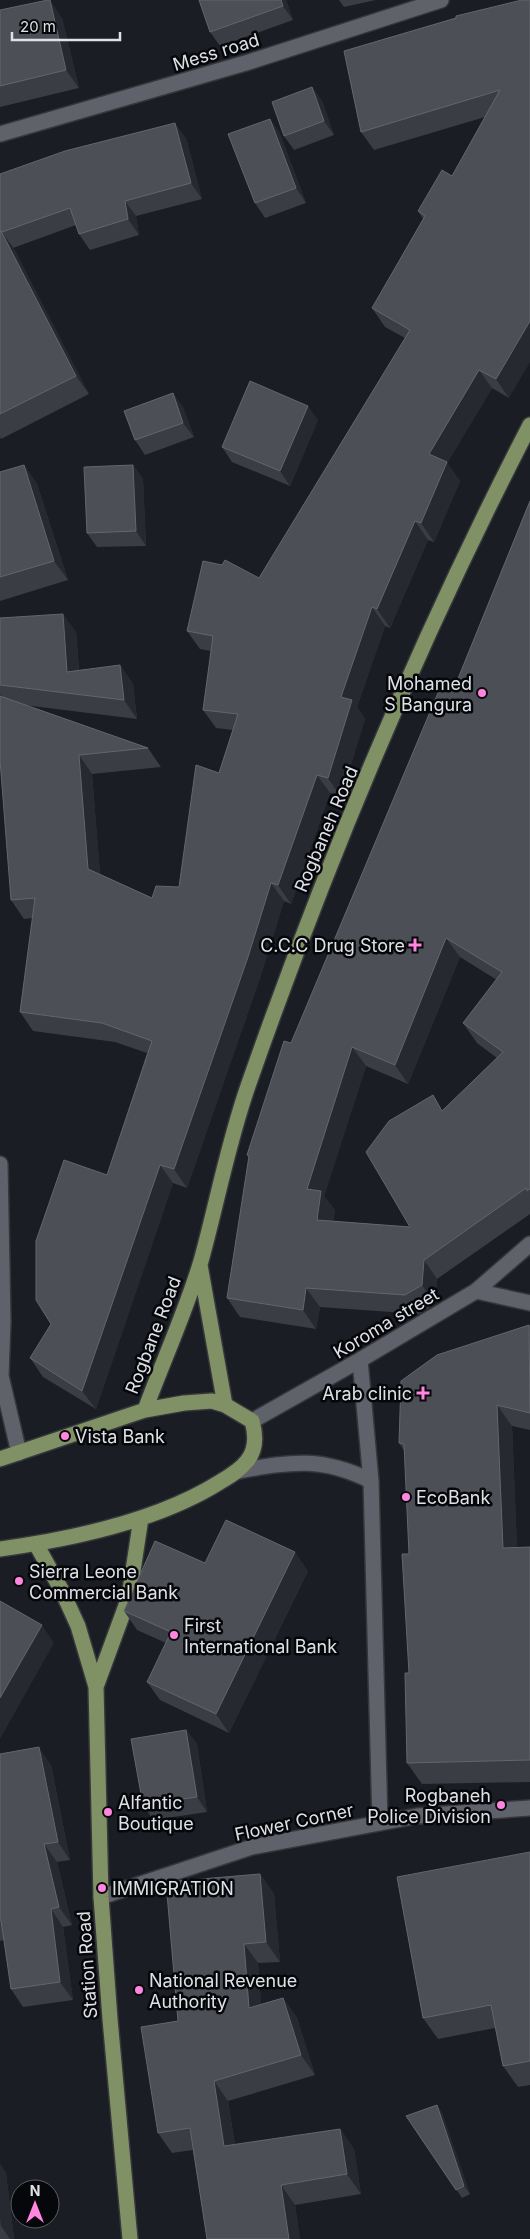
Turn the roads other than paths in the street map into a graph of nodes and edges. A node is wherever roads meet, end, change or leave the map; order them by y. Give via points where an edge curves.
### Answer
1 (441, 0) edge
2 (0, 134) edge
3 (530, 425) edge
4 (0, 1164) edge
5 (530, 1244) edge
6 (200, 1264) junction
7 (476, 1291) junction
8 (530, 1303) edge
9 (360, 1360) junction
10 (0, 1377) edge
11 (225, 1405) junction
12 (145, 1410) junction
13 (252, 1421) junction
14 (19, 1453) junction
15 (0, 1458) edge
16 (238, 1471) junction
17 (371, 1481) junction
18 (141, 1518) junction
19 (36, 1544) junction
20 (0, 1549) edge
21 (96, 1687) junction
22 (530, 1808) edge
23 (380, 1823) junction
24 (101, 1897) junction
25 (130, 2239) edge

1 - 2 street, Mess road via 240,64
3 - 6 main road, Rogbaneh Road via 423,646 301,937 246,1090
4 - 10 street
5 - 7 street, Koroma street
6 - 11 main road, Rogbane Road
6 - 12 main road, Rogbane Road
7 - 8 street
7 - 9 street, Koroma street
9 - 13 street, Koroma street
9 - 17 street
10 - 14 street
11 - 12 main road via 200,1401
11 - 13 main road
12 - 14 main road, Rogbane Road
13 - 16 main road via 254,1447
14 - 15 main road, Rogbane Road
16 - 17 street via 278,1464 316,1463 332,1465
16 - 18 main road via 197,1496
17 - 23 street
18 - 19 main road
18 - 21 main road, Station Road via 129,1597
19 - 20 main road
19 - 21 main road, Station Road via 78,1626
21 - 24 main road, Station Road
22 - 23 street, Flower Corner via 417,1816
23 - 24 street, Flower Corner via 252,1847
24 - 25 main road, Station Road

